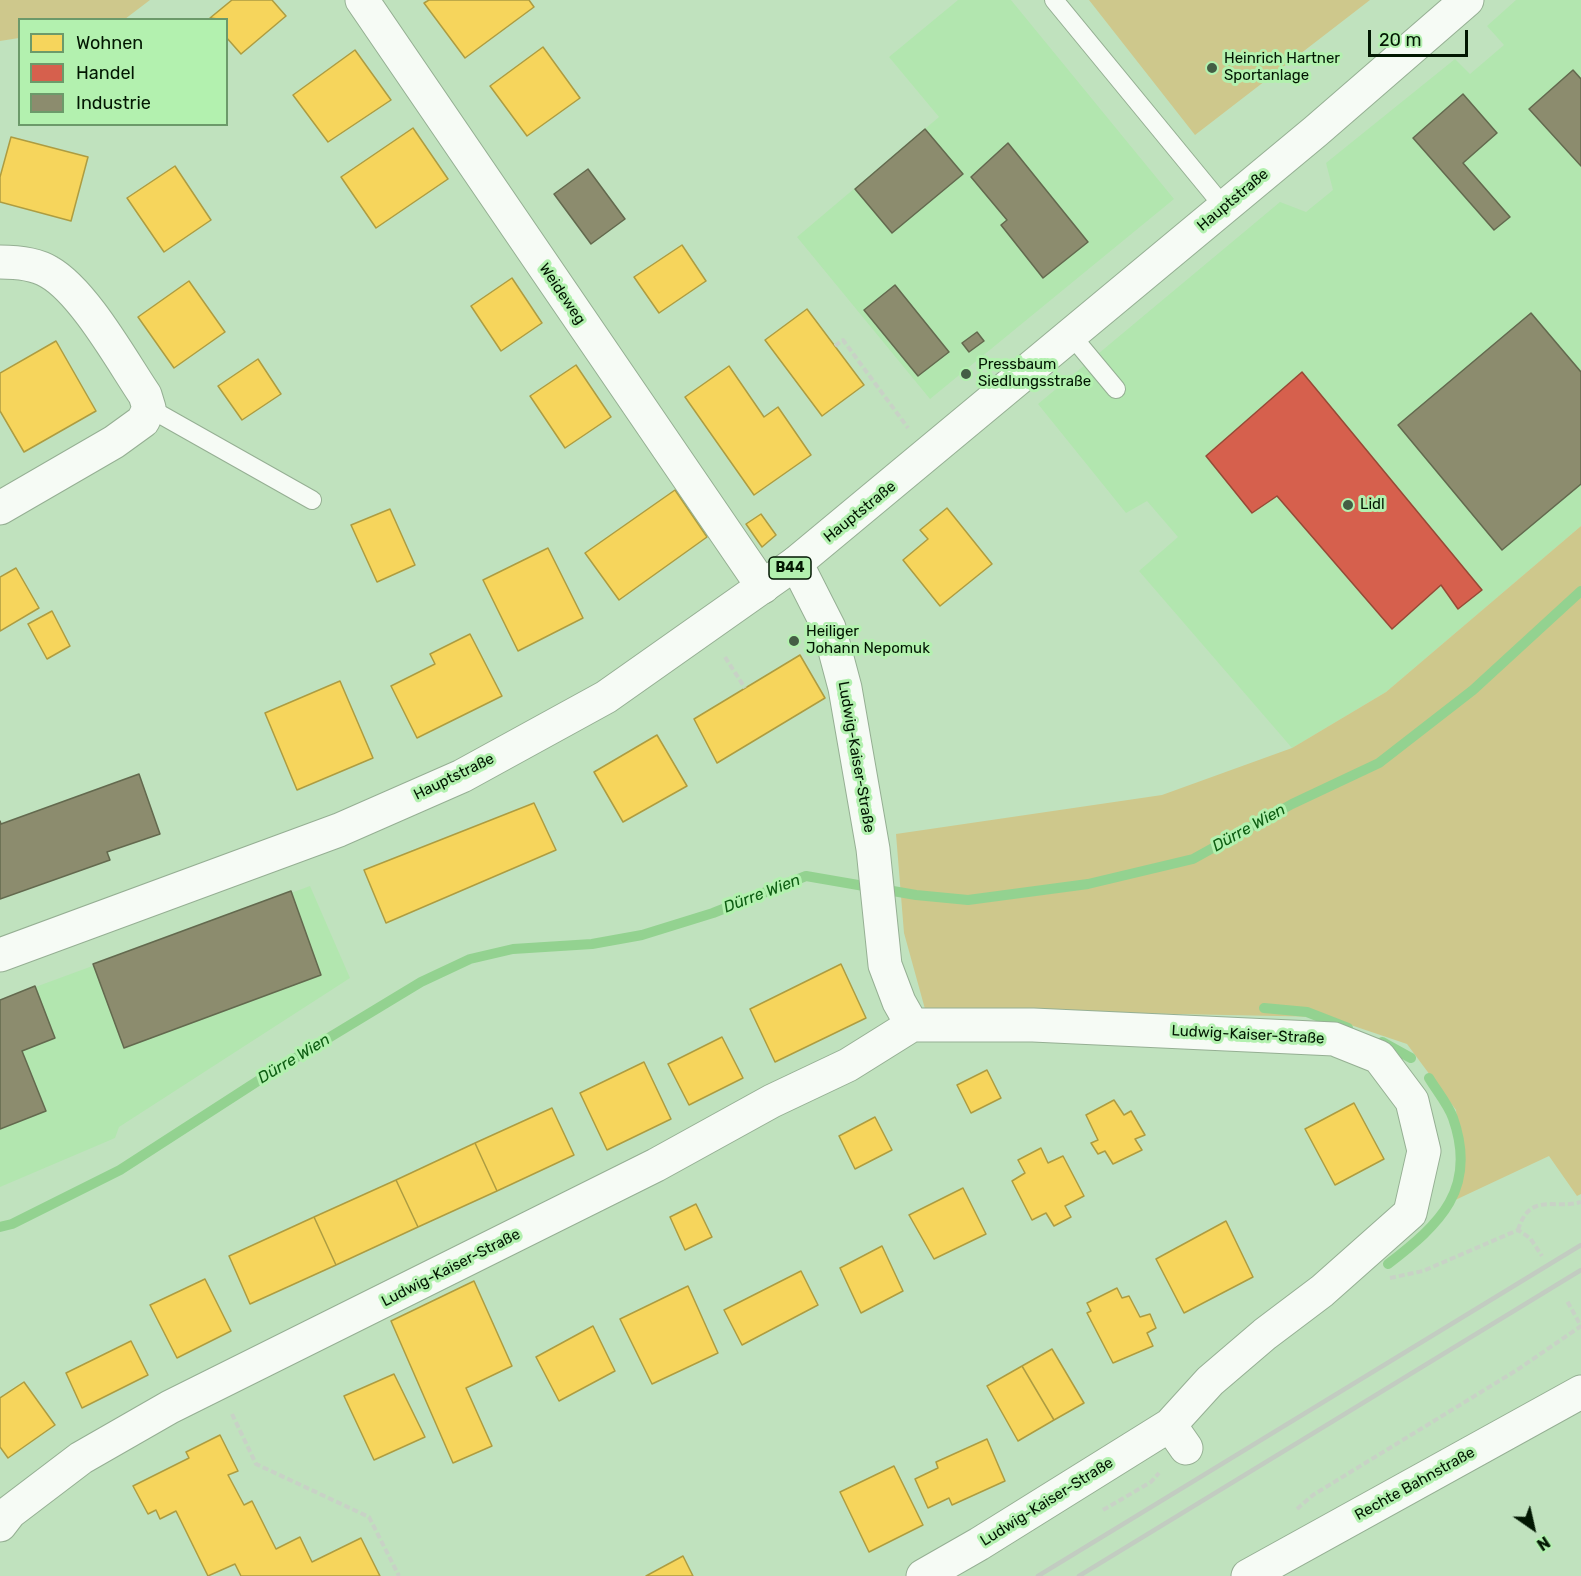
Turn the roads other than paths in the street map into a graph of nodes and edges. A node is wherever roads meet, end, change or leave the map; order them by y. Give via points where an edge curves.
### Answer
1 (362, 0) edge
2 (1054, 0) edge
3 (1467, 0) edge
4 (1224, 207) junction
5 (0, 262) edge
6 (1071, 335) junction
7 (1116, 389) dead end
8 (149, 408) junction
9 (312, 500) dead end
10 (0, 508) edge
11 (796, 563) junction
12 (764, 587) junction
13 (0, 955) edge
14 (912, 1025) junction
15 (1581, 1392) edge
16 (0, 1525) edge
17 (1258, 1574) edge
18 (923, 1576) edge

1 - 12 street, Weideweg
2 - 4 lane
3 - 4 street, Hauptstraße / B44
4 - 6 street, Hauptstraße / B44
5 - 8 street via 48,271 70,287 145,395
6 - 7 lane
6 - 11 street, Hauptstraße / B44
8 - 9 lane
8 - 10 street via 143,421 114,442
11 - 12 street, Hauptstraße / B44
11 - 14 street, Ludwig-Kaiser-Straße via 829,628 845,688 873,849 885,964 898,1002
12 - 13 street, Hauptstraße / B44 via 606,697 462,776 339,830
14 - 16 street, Ludwig-Kaiser-Straße via 848,1065 772,1101 656,1165 170,1407 81,1458 10,1512
14 - 18 street, Ludwig-Kaiser-Straße via 1033,1025 1334,1039 1379,1057 1412,1101 1424,1151 1410,1213 1210,1381 1178,1437
15 - 17 street, Rechte Bahnstraße

